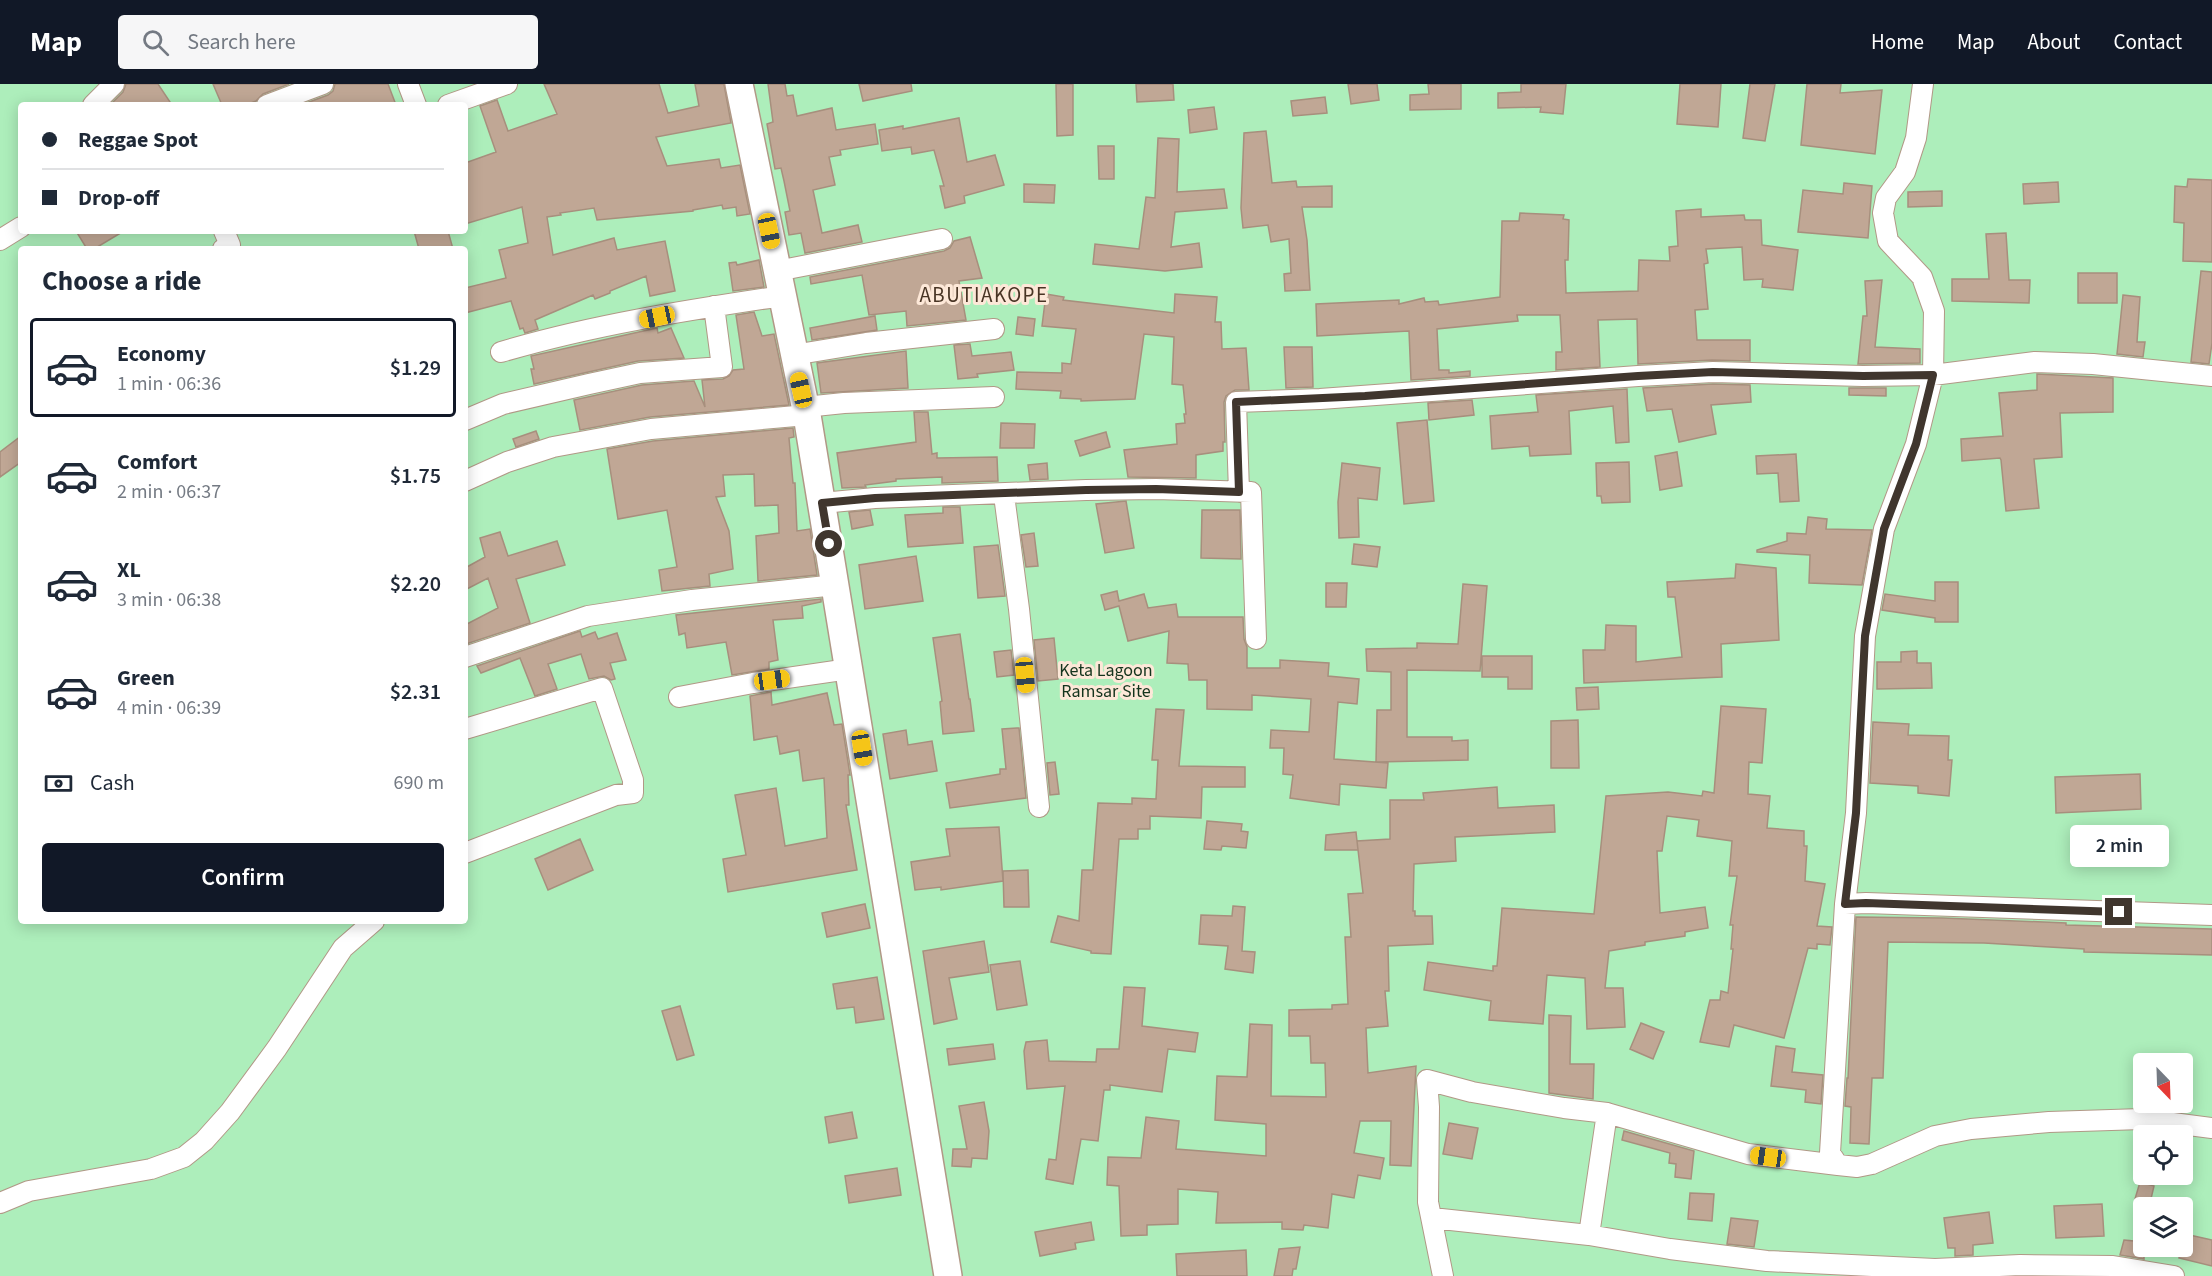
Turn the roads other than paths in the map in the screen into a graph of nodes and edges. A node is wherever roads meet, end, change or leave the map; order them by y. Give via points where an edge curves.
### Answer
1 (114, 84) edge
2 (323, 84) edge
3 (408, 84) edge
4 (507, 84) edge
5 (739, 84) edge
6 (1923, 84) edge
7 (96, 102) edge
8 (275, 102) edge
9 (415, 102) edge
10 (456, 102) edge
11 (18, 230) edge
12 (942, 239) dead end
13 (0, 240) edge
14 (779, 283) junction
15 (714, 306) junction
16 (994, 329) dead end
17 (501, 352) dead end
18 (793, 355) junction
19 (1933, 375) junction
20 (2212, 376) edge
21 (994, 397) dead end
22 (806, 411) junction
23 (468, 419) edge
24 (468, 480) edge
25 (1239, 492) junction
26 (1004, 495) junction
27 (822, 503) junction
28 (836, 585) junction
29 (1256, 639) dead end
30 (468, 656) edge
31 (849, 669) junction
32 (679, 697) dead end
33 (468, 728) edge
34 (1038, 807) dead end
35 (468, 852) edge
36 (1845, 904) junction
37 (2212, 915) edge
38 (371, 924) edge
39 (1607, 1113) junction
40 (2212, 1128) edge
41 (1838, 1166) junction
42 (0, 1203) edge
43 (1432, 1218) junction
44 (1589, 1235) junction
45 (948, 1276) edge
46 (1443, 1276) edge
47 (2174, 1276) edge

1 - 7 street
2 - 8 street
3 - 9 street
4 - 10 street
5 - 14 main road
6 - 19 street via 1916,138 1905,172 1886,198 1883,213 1888,241 1922,277 1934,311
11 - 13 street
12 - 14 street
14 - 15 street
14 - 18 main road
15 - 17 street
15 - 23 street via 722,367 640,373 503,404
16 - 18 street
18 - 22 main road
19 - 20 street via 2035,362
19 - 25 street via 1713,372 1236,402
19 - 36 street via 1916,444 1884,529 1865,636 1856,813
21 - 22 street via 844,404
22 - 24 street via 651,429 553,447
22 - 27 main road
25 - 26 street via 1156,489
25 - 29 street via 1251,492
26 - 27 street
26 - 34 street
27 - 28 main road
28 - 30 street via 682,601 588,616
28 - 31 main road
31 - 32 street
31 - 45 main road
33 - 35 street via 602,688 633,780 633,793 616,795
36 - 37 street
36 - 41 street via 1830,1153
38 - 42 street via 344,948 230,1112 184,1157 151,1169 29,1191
39 - 41 street via 1748,1154
39 - 43 street via 1483,1094 1427,1080 1428,1202
39 - 44 street
40 - 41 street via 2142,1119 1971,1129 1935,1136 1872,1164
43 - 44 street
43 - 46 street
44 - 47 street via 1670,1249 1824,1265 1935,1269 2113,1266

